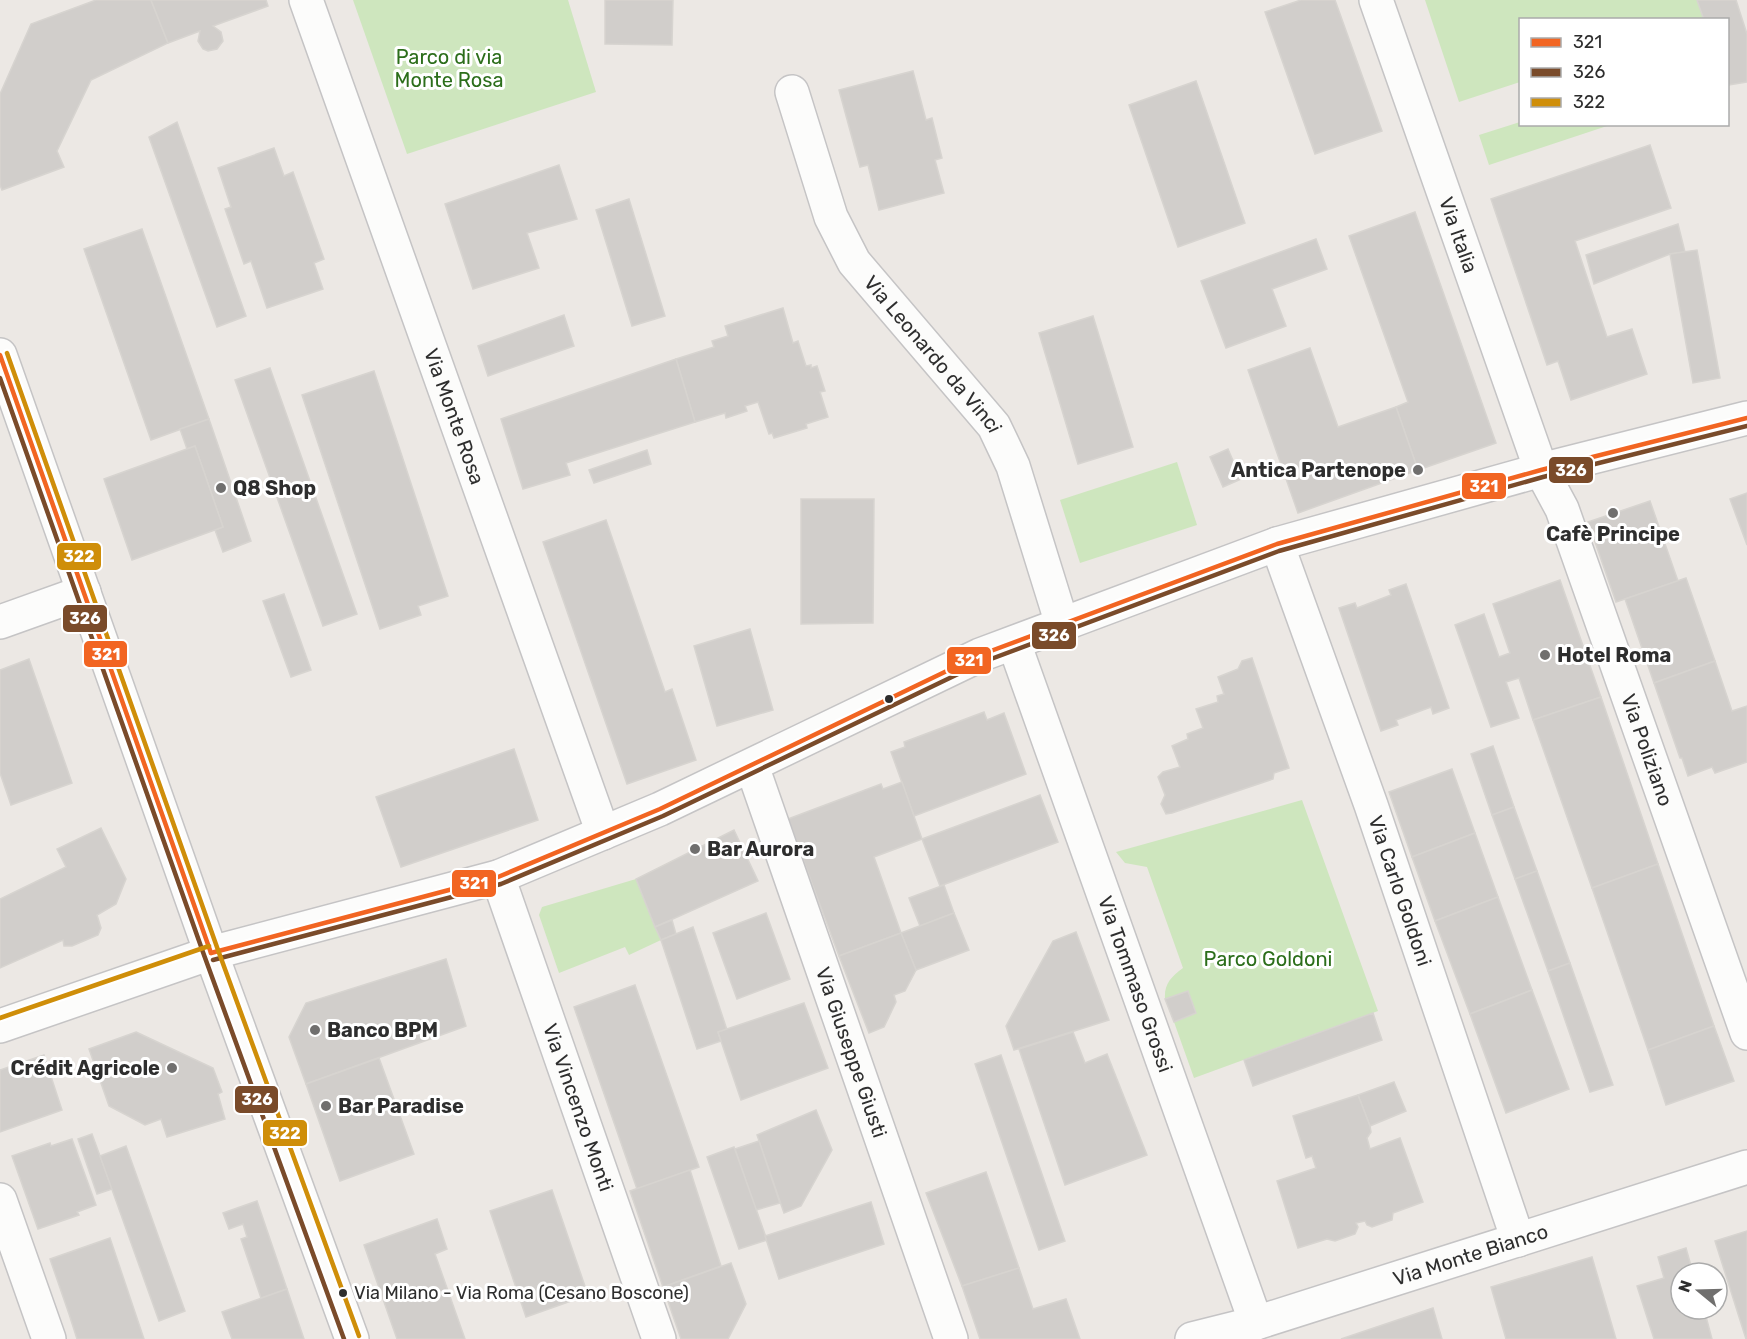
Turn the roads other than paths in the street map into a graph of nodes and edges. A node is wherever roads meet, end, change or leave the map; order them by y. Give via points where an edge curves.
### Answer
1 (306, 0) edge
2 (1376, 0) edge
3 (792, 92) dead end
4 (0, 355) edge
5 (1747, 418) edge
6 (1541, 470) junction
7 (1276, 544) junction
8 (84, 592) junction
9 (0, 622) edge
10 (1062, 624) junction
11 (1014, 643) junction
12 (752, 766) junction
13 (603, 833) junction
14 (498, 877) junction
15 (211, 953) junction
16 (0, 1026) edge
17 (1747, 1033) edge
18 (1747, 1167) edge
19 (0, 1200) edge
20 (1518, 1240) junction
21 (1256, 1323) junction
22 (49, 1339) edge
23 (352, 1339) edge
24 (658, 1339) edge
25 (951, 1339) edge
26 (1192, 1339) edge

1 - 13 street, Via Monte Rosa
2 - 6 street, Via Italia
3 - 10 street, Via Leonardo da Vinci via 831,217 854,262 994,426 1006,448
4 - 8 street
5 - 6 street
6 - 7 street
6 - 17 street, Via Poliziano via 1562,509
7 - 10 street
7 - 20 street, Via Carlo Goldoni via 1367,794
8 - 9 street
8 - 15 street
10 - 11 street
11 - 12 street via 980,655
11 - 21 street, Via Tommaso Grossi
12 - 13 street
12 - 25 street, Via Giuseppe Giusti
13 - 14 street
14 - 15 street
14 - 24 street, Via Vincenzo Monti
15 - 16 street
15 - 23 street
18 - 20 street, Via Monte Bianco
19 - 22 street
20 - 21 street, Via Monte Bianco
21 - 26 street, Via Monte Bianco

